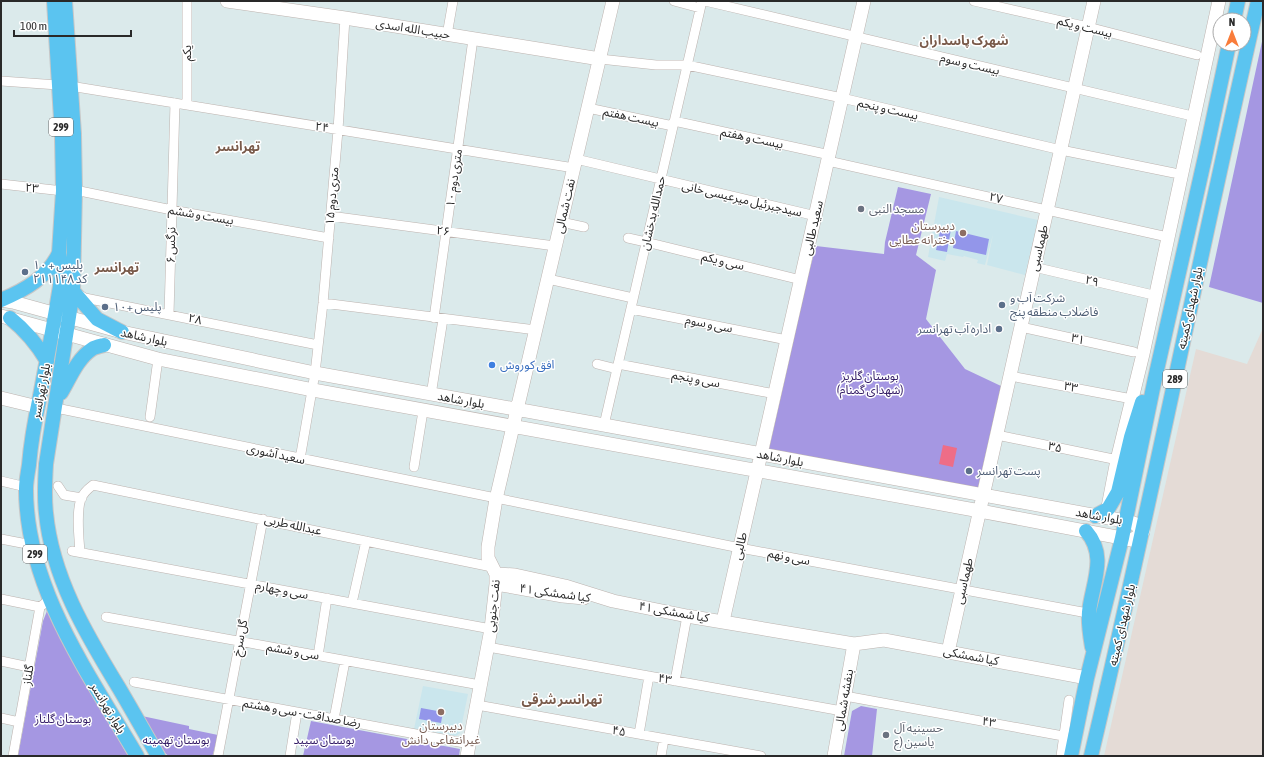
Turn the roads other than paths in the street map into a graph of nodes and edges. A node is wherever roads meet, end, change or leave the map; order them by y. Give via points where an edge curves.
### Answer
1 (63, 1) edge
2 (187, 1) edge
3 (226, 1) edge
4 (453, 1) edge
5 (613, 1) edge
6 (674, 1) edge
7 (864, 1) edge
8 (974, 1) edge
9 (1094, 1) edge
10 (1219, 1) edge
11 (1238, 1) edge
12 (1258, 1) edge
13 (702, 3) edge
14 (1236, 12) edge
15 (345, 18) junction
16 (1088, 27) junction
17 (447, 35) junction
18 (856, 37) junction
19 (473, 39) junction
20 (1227, 52) edge
21 (1196, 55) dead end
22 (600, 59) junction
23 (687, 65) junction
24 (1, 81) edge
25 (64, 86) junction
26 (1074, 89) junction
27 (842, 98) junction
28 (175, 103) junction
29 (187, 105) junction
30 (588, 108) junction
31 (1188, 115) dead end
32 (673, 124) junction
33 (338, 130) junction
34 (458, 149) junction
35 (1061, 150) junction
36 (829, 158) junction
37 (575, 164) junction
38 (1174, 173) dead end
39 (660, 179) junction
40 (1, 184) edge
41 (69, 190) junction
42 (172, 210) junction
43 (1047, 210) junction
44 (330, 216) junction
45 (816, 216) junction
46 (561, 222) junction
47 (584, 227) dead end
48 (446, 232) junction
49 (1163, 236) dead end
50 (328, 238) junction
51 (628, 238) dead end
52 (646, 242) junction
53 (555, 246) junction
54 (59, 253) junction
55 (1034, 267) junction
56 (548, 279) junction
57 (801, 280) junction
58 (73, 291) junction
59 (1149, 294) dead end
60 (633, 298) junction
61 (5, 300) edge
62 (323, 303) junction
63 (630, 309) junction
64 (55, 314) junction
65 (169, 314) junction
66 (5, 317) edge
67 (70, 318) junction
68 (438, 318) junction
69 (1021, 327) junction
70 (52, 329) junction
71 (536, 330) junction
72 (122, 332) junction
73 (67, 334) junction
74 (787, 340) junction
75 (104, 345) junction
76 (318, 345) junction
77 (1134, 352) dead end
78 (158, 359) junction
79 (47, 361) junction
80 (597, 364) dead end
81 (617, 366) junction
82 (315, 373) junction
83 (1010, 376) junction
84 (1154, 383) junction
85 (313, 390) junction
86 (775, 394) junction
87 (431, 395) junction
88 (1, 398) edge
89 (1132, 399) junction
90 (57, 403) junction
91 (38, 407) junction
92 (517, 410) junction
93 (423, 411) junction
94 (150, 416) dead end
95 (604, 425) junction
96 (512, 427) junction
97 (997, 435) junction
98 (761, 454) junction
99 (300, 459) junction
100 (1113, 459) dead end
101 (414, 467) dead end
102 (757, 471) junction
103 (1, 481) edge
104 (58, 486) dead end
105 (26, 487) junction
106 (983, 495) junction
107 (82, 498) junction
108 (496, 499) junction
109 (1108, 509) junction
110 (980, 511) junction
111 (1095, 516) junction
112 (263, 519) junction
113 (1125, 521) junction
114 (1086, 531) junction
115 (1143, 532) junction
116 (1122, 538) junction
117 (1, 539) edge
118 (366, 541) junction
119 (32, 545) junction
120 (740, 548) junction
121 (495, 575) junction
122 (250, 584) junction
123 (962, 590) junction
124 (327, 598) junction
125 (1, 599) edge
126 (613, 601) joint
127 (45, 603) junction
128 (352, 603) junction
129 (1082, 612) dead end
130 (687, 616) junction
131 (106, 617) dead end
132 (723, 621) junction
133 (491, 629) junction
134 (239, 642) junction
135 (854, 644) junction
136 (488, 647) junction
137 (948, 652) junction
138 (1093, 655) junction
139 (318, 656) junction
140 (1, 661) edge
141 (345, 661) junction
142 (29, 667) junction
143 (649, 676) junction
144 (1087, 678) junction
145 (675, 681) junction
146 (134, 682) dead end
147 (480, 685) junction
148 (845, 696) junction
149 (228, 699) junction
150 (1069, 700) dead end
151 (477, 705) junction
152 (842, 711) junction
153 (297, 712) junction
154 (1, 718) edge
155 (334, 719) junction
156 (19, 722) junction
157 (639, 734) junction
158 (1064, 736) junction
159 (664, 739) junction
160 (468, 750) edge
161 (13, 756) edge
162 (137, 756) edge
163 (159, 756) edge
164 (218, 756) edge
165 (290, 756) edge
166 (661, 756) edge
167 (761, 756) edge
168 (834, 756) edge
169 (1061, 756) edge
170 (1071, 756) edge
171 (1091, 756) edge

1 - 25 main road, بلوار تهرانسر / 299
2 - 29 street, یکم
3 - 15 street, حبیب الله اسدی
4 - 17 street
5 - 22 street, نفت شمالی
6 - 13 street, بیست و سوم
7 - 18 street, سعید طالبی
8 - 16 street, بیست و یکم
9 - 16 street, طهماسبی
10 - 89 street
11 - 14 main road
12 - 115 main road, بلوار شهدای کمیته / 289
13 - 18 street, بیست و سوم
13 - 23 street, حمدالله بدخشان
15 - 17 street, حبیب الله اسدی
15 - 33 street, ۱۵ متری دوم
16 - 21 street, بیست و یکم
16 - 26 street, طهماسبی
17 - 19 street, حبیب الله اسدی
18 - 26 street, بیست و سوم
18 - 27 street, سعید طالبی
19 - 22 street, حبیب الله اسدی
19 - 34 street, ۱۰ متری دوم
20 - 84 main road, بلوار شهدای کمیته / 289
22 - 23 street, بیست و پنجم via 656,65
22 - 30 street, نفت شمالی
23 - 27 street, بیست و پنجم
23 - 32 street, حمدالله بدخشان
24 - 25 street, ۲۴
25 - 28 street, ۲۴
25 - 41 main road, بلوار تهرانسر / 299 via 62,136
26 - 31 street, بیست و سوم
26 - 35 street, طهماسبی
27 - 35 street, بیست و پنجم
27 - 36 street, سعید طالبی
28 - 29 street, ۲۴
28 - 42 street, نرگس ۶
29 - 33 street, ۲۴
30 - 32 street, بیست هفتم
30 - 37 street, نفت شمالی
32 - 36 street, بیست و هفتم
32 - 39 street, حمدالله بدخشان
33 - 34 street, ۲۴
33 - 44 street, ۱۵ متری دوم
34 - 37 street, ۲۴
34 - 48 street, ۱۰ متری دوم
35 - 38 street, بیست و پنجم
35 - 43 street, طهماسبی
36 - 43 street, ۲۷
36 - 45 street, سعید طالبی
37 - 39 street, سیدجبرئیل میرعیسی خانی
37 - 46 street, نفت شمالی
39 - 45 street, سیدجبرئیل میرعیسی خانی
39 - 52 street, حمدالله بدخشان
40 - 41 street, ۲۳
41 - 42 street, بیست و ششم
41 - 54 main road, بلوار تهرانسر / 299
41 - 58 main road, بلوار تهرانسر
42 - 50 street, بیست و ششم
42 - 65 street, نرگس ۶
43 - 49 street, ۲۷
43 - 55 street, طهماسبی
44 - 48 street, ۲۶
44 - 50 street, ۱۵ متری دوم
45 - 57 street, سعید طالبی
46 - 47 street
46 - 53 street, نفت شمالی
48 - 53 street, ۲۶
48 - 68 street, ۱۰ متری دوم
50 - 62 street, ۱۵ متری دوم
51 - 52 street, سی و یکم
52 - 57 street, سی و یکم
52 - 60 street, حمدالله بدخشان
53 - 56 street, نفت شمالی
54 - 61 main road via 50,268 36,281
54 - 64 main road, بلوار تهرانسر / 299 via 60,286
55 - 59 street, ۲۹
55 - 69 street, طهماسبی
56 - 60 street
56 - 71 street, نفت شمالی
57 - 74 street, سعید طالبی
58 - 65 street, ۲۸ via 86,298
58 - 67 main road, بلوار تهرانسر / 299
58 - 72 main road via 97,319
60 - 63 street, حمدالله بدخشان
61 - 64 street, بلوار شاهد
61 - 66 street
62 - 68 street
62 - 76 street, ۱۵ متری دوم
63 - 74 street, سی و سوم
63 - 81 street, حمدالله بدخشان
64 - 67 street, بلوار شاهد
64 - 70 main road, بلوار تهرانسر / 299
65 - 76 street, ۲۸
66 - 70 street, بلوار شاهد
66 - 79 main road via 25,331
67 - 72 street, بلوار شاهد
67 - 73 main road, بلوار تهرانسر / 299
68 - 71 street
68 - 87 street, ۱۰ متری دوم
69 - 77 street, ۳۱
69 - 83 street, طهماسبی
70 - 73 street, بلوار شاهد
70 - 79 main road, بلوار تهرانسر / 299
71 - 92 street, نفت شمالی
72 - 82 street, بلوار شاهد
73 - 75 street, بلوار شاهد
73 - 90 main road, بلوار تهرانسر / 299
74 - 86 street, سعید طالبی
75 - 78 street, بلوار شاهد
75 - 90 main road via 92,349 77,365
76 - 82 street, ۱۵ متری دوم
78 - 85 street, بلوار شاهد
78 - 94 street
79 - 91 main road, بلوار تهرانسر / 299
80 - 81 street, سی و پنجم
81 - 86 street, سی و پنجم
81 - 95 street, حمدالله بدخشان
82 - 85 street, ۱۵ متری دوم
82 - 87 street, بلوار شاهد
83 - 89 street, ۳۳
83 - 97 street, طهماسبی
84 - 109 main road via 1140,407 1118,492
84 - 113 main road, بلوار شهدای کمیته / 289
85 - 93 street, بلوار شاهد
85 - 99 street, ۱۵ متری دوم
86 - 98 street, سعید طالبی
87 - 92 street, بلوار شاهد
88 - 91 street
89 - 109 street
90 - 99 street, سعید آشوری
90 - 163 main road, بلوار تهرانسر / 299 via 46,464 45,487 51,545 83,626
91 - 105 main road, بلوار تهرانسر / 299
92 - 95 street, بلوار شاهد
92 - 96 street, نفت جنوبی
93 - 96 street, بلوار شاهد
93 - 101 street
95 - 98 street, بلوار شاهد
96 - 102 street, بلوار شاهد
96 - 108 street, نفت جنوبی
97 - 100 street, ۳۵
97 - 106 street, طهماسبی
98 - 102 street, طالبی
98 - 106 street, بلوار شاهد
99 - 108 street, سعید آشوری
102 - 110 street, بلوار شاهد
102 - 120 street, طالبی
103 - 105 street
104 - 107 street via 64,495
105 - 119 main road, بلوار تهرانسر / 299
106 - 110 street, طهماسبی
106 - 111 street, بلوار شاهد
107 - 112 street, عبدالله طربی via 93,485
107 - 122 street, سی و چهارم via 76,552
108 - 120 street, سی و نهم
108 - 121 street, نفت جنوبی via 488,547 488,558
109 - 111 main road
110 - 114 street, بلوار شاهد
110 - 123 street, طهماسبی
111 - 113 street, بلوار شاهد
112 - 118 street, عبدالله طربی
112 - 122 street, گل سرخ
113 - 115 street, بلوار شاهد via 1134,523
113 - 116 main road, بلوار شهدای کمیته / 289
114 - 116 street, بلوار شاهد
114 - 138 main road via 1094,543 1097,557 1089,612
115 - 116 street, بلوار شاهد via 1132,540
115 - 171 main road, بلوار شهدای کمیته / 289
116 - 138 main road, بلوار شهدای کمیته / 289
117 - 119 street
118 - 121 street, عبدالله طربی
118 - 128 street
119 - 127 main road, بلوار تهرانسر / 299
120 - 123 street, سی و نهم
120 - 132 street, طالبی
121 - 126 street, کیا شمشکی ۴۱ via 563,596
121 - 133 street, نفت جنوبی
122 - 124 street, سی و چهارم
122 - 134 street, گل سرخ
123 - 129 street, سی و نهم
123 - 137 street, طهماسبی
124 - 128 street, سی و چهارم
124 - 139 street
125 - 127 street
126 - 130 street, ۴۱ کیا شمشکی
127 - 142 street, گلناز
127 - 162 main road, بلوار تهرانسر / 299 via 66,634
128 - 133 street, سی و چهارم
130 - 132 street, ۴۱ کیا شمشکی
130 - 145 street
131 - 134 street, سی و ششم
132 - 135 street, ۴۱ کیا شمشکی
133 - 136 street, نفت جنوبی
134 - 139 street, سی و ششم
134 - 149 street, گل سرخ
135 - 137 street, کیا شمشکی via 884,640
135 - 148 street, بنفشه شمالی
136 - 143 street, ۴۳
136 - 147 street, نفت جنوبی
137 - 144 street, کیا شمشکی
138 - 144 main road, بلوار شهدای کمیته / 289
139 - 141 street, سی و ششم
140 - 142 street
141 - 147 street, سی و ششم
141 - 155 street
142 - 156 street, گلناز
143 - 145 street, ۴۳
143 - 157 street
144 - 170 main road, بلوار شهدای کمیته / 289
145 - 152 street, ۴۳
146 - 149 street, رضا صداقت - سی و هشتم
147 - 151 street, نفت جنوبی
148 - 152 street, بنفشه شمالی
148 - 158 street, ۴۳
149 - 153 street, رضا صداقت - سی و هشتم
149 - 164 street, گل سرخ
150 - 158 street
151 - 157 street, ۴۵
151 - 160 street, نفت جنوبی
152 - 168 street, بنفشه شمالی
153 - 155 street, رضا صداقت - سی و هشتم
153 - 165 street
154 - 156 street
155 - 160 street, رضا صداقت - سی و هشتم
156 - 161 street, گلناز
157 - 159 street, ۴۵
158 - 169 street
159 - 166 street
159 - 167 street, ۴۵

